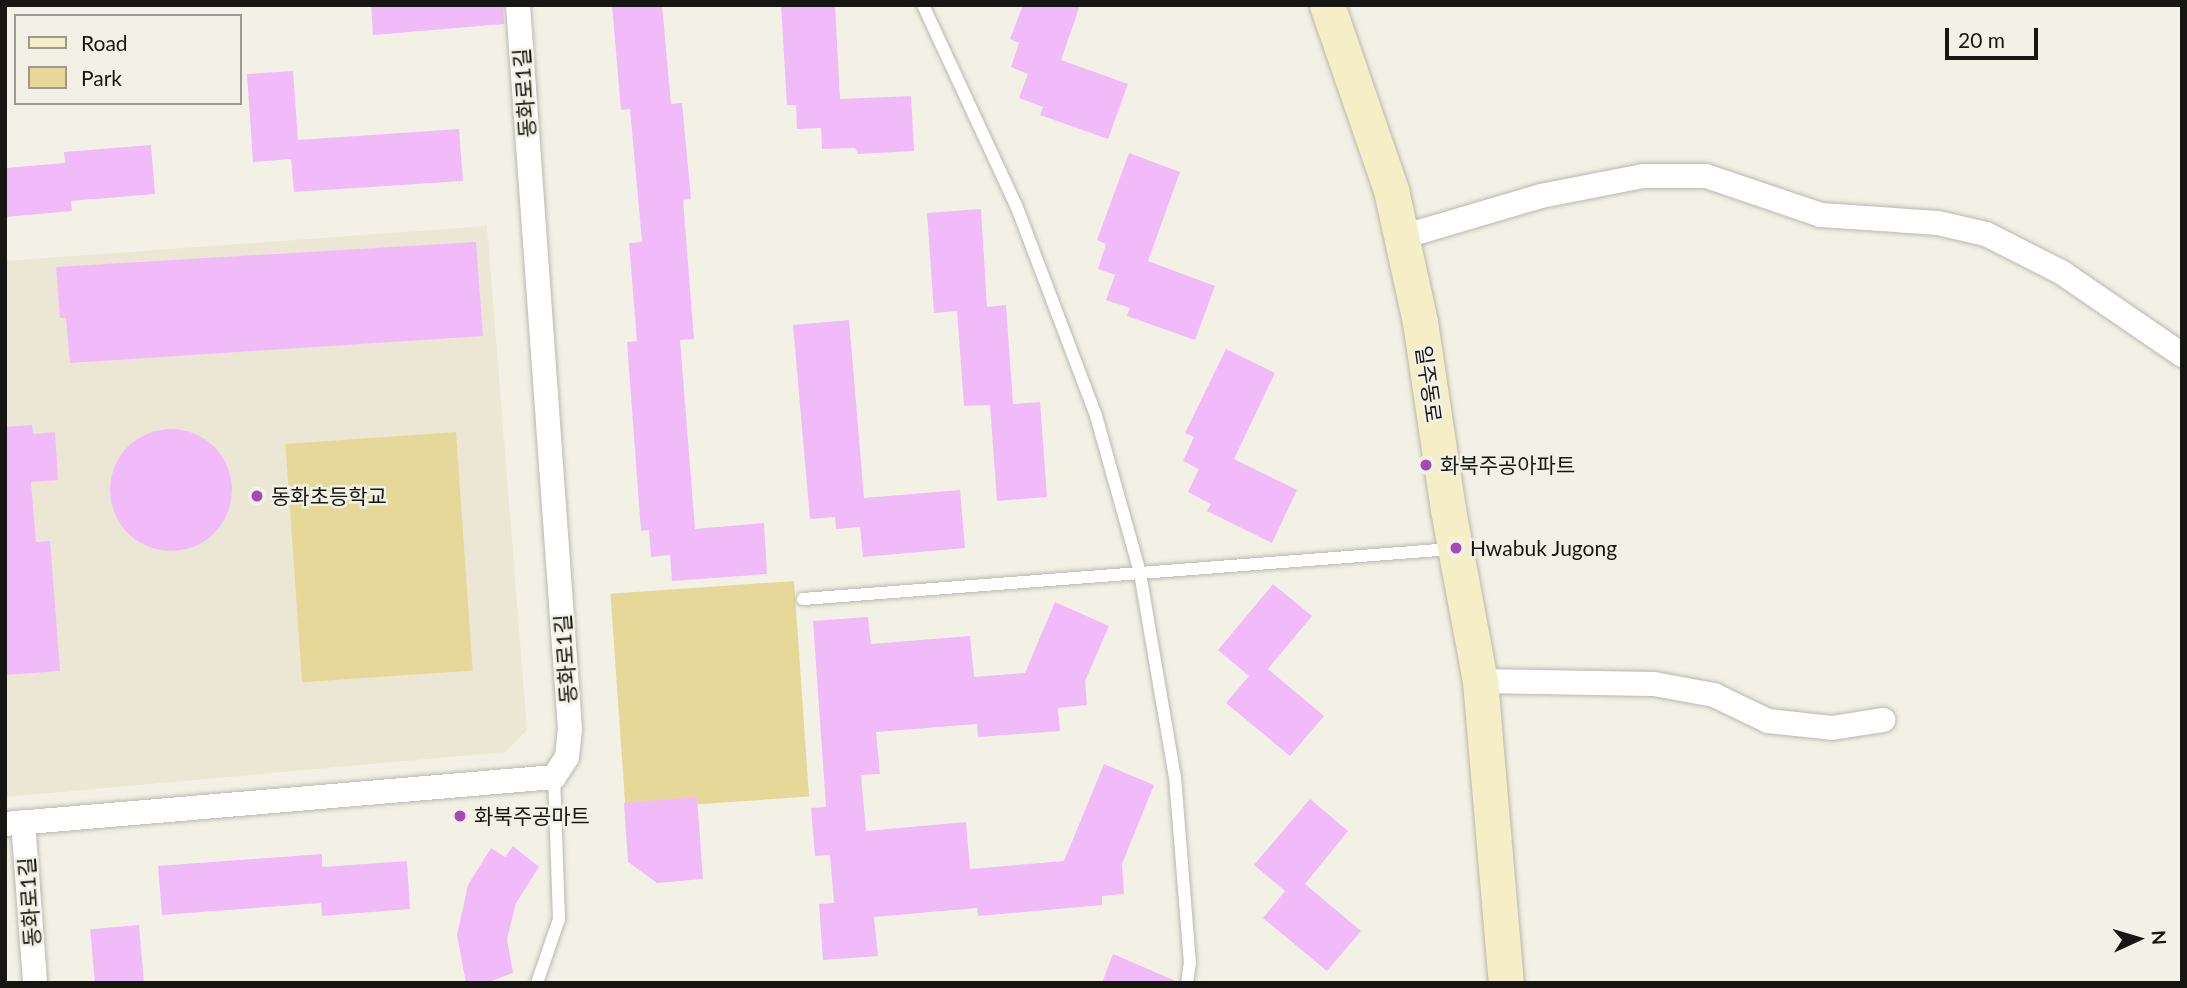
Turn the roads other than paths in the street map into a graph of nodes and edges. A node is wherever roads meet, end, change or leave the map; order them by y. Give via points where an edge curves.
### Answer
1 (518, 5) edge
2 (923, 5) edge
3 (1327, 5) edge
4 (1402, 237) junction
5 (2182, 355) edge
6 (1455, 549) junction
7 (1140, 573) junction
8 (803, 599) dead end
9 (1480, 681) junction
10 (1883, 720) dead end
11 (554, 777) junction
12 (14, 823) edge
13 (35, 983) edge
14 (537, 983) edge
15 (1186, 983) edge
16 (1506, 983) edge

1 - 11 street, 동화로1길 via 570,729 567,757
2 - 7 lane via 1016,205 1096,416
3 - 4 main road, 일주동로 via 1387,178
4 - 5 street via 1541,197 1643,176 1706,176 1821,215 1938,223 1986,234 2061,272
4 - 6 main road, 일주동로 via 1420,321
6 - 7 lane
6 - 9 main road, 일주동로
7 - 8 lane
7 - 15 lane via 1175,777 1189,962
9 - 10 street via 1654,684 1714,695 1769,721 1832,729
9 - 16 main road, 일주동로
11 - 12 street, 동화로1길
11 - 14 lane via 559,919
12 - 13 street, 동화로1길

